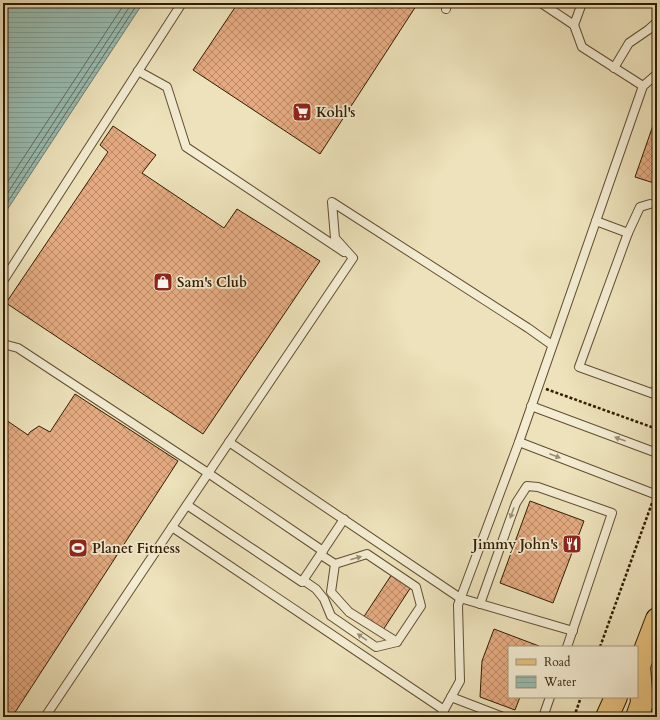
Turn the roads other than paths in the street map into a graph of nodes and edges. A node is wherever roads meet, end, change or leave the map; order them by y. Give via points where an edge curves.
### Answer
1 (182, 3) edge
2 (541, 3) edge
3 (582, 3) edge
4 (657, 22) edge
5 (574, 26) junction
6 (614, 68) junction
7 (138, 71) junction
8 (657, 74) edge
9 (643, 86) junction
10 (650, 204) dead end
11 (596, 221) junction
12 (628, 233) junction
13 (353, 258) junction
14 (3, 281) edge
15 (3, 344) edge
16 (552, 345) junction
17 (657, 387) edge
18 (531, 406) junction
19 (229, 442) junction
20 (519, 442) junction
21 (657, 453) edge
22 (208, 473) junction
23 (657, 496) edge
24 (187, 505) junction
25 (344, 519) junction
26 (172, 527) junction
27 (322, 553) junction
28 (335, 564) junction
29 (303, 580) junction
30 (460, 598) junction
31 (480, 604) junction
32 (657, 619) edge
33 (573, 631) junction
34 (397, 642) junction
35 (567, 646) edge
36 (638, 667) edge
37 (451, 697) junction
38 (550, 698) edge
39 (616, 698) edge
40 (442, 713) edge
41 (485, 714) edge
42 (44, 717) edge
43 (503, 717) edge
44 (543, 717) edge
45 (607, 717) edge
46 (637, 717) edge

1 - 7 lane
2 - 5 lane
3 - 5 lane
4 - 6 lane via 629,43
5 - 6 lane via 582,47
6 - 9 lane
7 - 13 lane via 167,87 186,147
7 - 14 lane
8 - 9 lane
9 - 11 lane
10 - 12 lane via 640,207
11 - 12 lane
11 - 16 lane
12 - 17 lane via 579,367 654,394
13 - 16 lane via 336,238 332,202
13 - 19 lane
15 - 22 lane via 18,348
16 - 18 lane
18 - 20 lane
21 -> 18 lane
19 - 22 lane
19 - 25 lane
20 -> 23 lane
20 - 30 lane
22 - 24 lane
22 - 27 lane
24 - 26 lane
24 - 29 lane via 302,582
25 - 27 lane
25 - 30 lane
26 - 40 lane
26 - 42 lane
27 - 28 lane
27 - 29 lane
28 - 34 lane via 332,592 349,612
28 -> 34 lane via 367,554 416,587 421,606
34 -> 29 lane via 376,647 331,616 316,589
30 - 31 lane
30 - 37 lane via 460,681
31 - 33 lane
33 -> 31 lane via 612,513 535,486 527,486 516,503
32 - 36 main road
33 - 35 lane
36 - 46 main road via 642,703
37 - 40 lane
37 - 41 lane
38 - 44 lane
39 - 45 main road
41 - 43 lane

